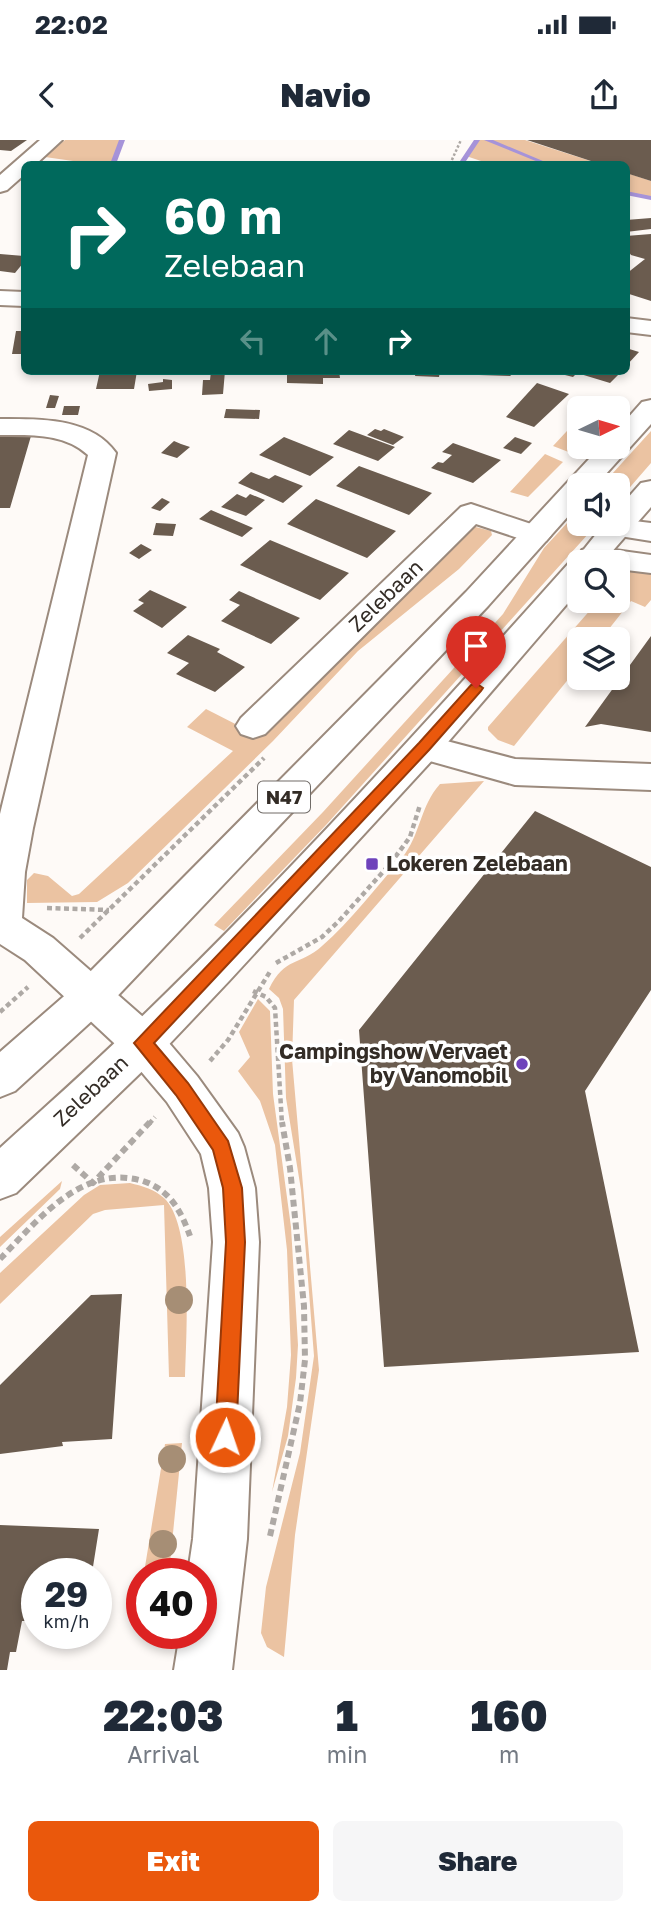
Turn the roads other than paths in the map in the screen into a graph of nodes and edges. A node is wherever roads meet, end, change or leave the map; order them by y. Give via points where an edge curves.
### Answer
1 (52, 140) edge
2 (29, 161) edge
3 (21, 168) edge
4 (0, 186) edge
5 (0, 298) edge
6 (21, 299) edge
7 (630, 325) edge
8 (651, 328) edge
9 (651, 408) edge
10 (0, 427) edge
11 (630, 431) edge
12 (605, 459) edge
13 (592, 473) edge
14 (651, 489) edge
15 (567, 500) edge
16 (630, 513) edge
17 (630, 530) edge
18 (651, 533) edge
19 (536, 535) junction
20 (610, 536) edge
21 (598, 550) edge
22 (630, 564) edge
23 (651, 564) edge
24 (567, 585) edge
25 (253, 726) dead end
26 (424, 747) junction
27 (651, 777) edge
28 (8, 824) edge
29 (2, 917) edge
30 (92, 996) junction
31 (143, 1043) junction
32 (0, 1078) edge
33 (0, 1178) edge
34 (204, 1670) edge

1 - 2 main road
3 - 4 main road
5 - 6 main road
7 - 8 main road
9 - 11 main road, N47
10 - 28 main road via 47,427 90,439 102,453
12 - 13 main road, N47
14 - 16 main road, Zelebaan
15 - 19 main road, N47
17 - 18 main road
19 - 25 main road, Zelebaan via 471,513
19 - 30 main road, N47
20 - 21 main road, Zelebaan
22 - 23 main road
24 - 26 main road, Zelebaan
26 - 27 main road via 515,772
26 - 31 main road, Zelebaan
28 - 29 main road
29 - 30 main road
30 - 31 main road
30 - 32 main road, N47
31 - 33 main road, Zelebaan
31 - 34 main road via 222,1147 232,1188 236,1242 220,1539

